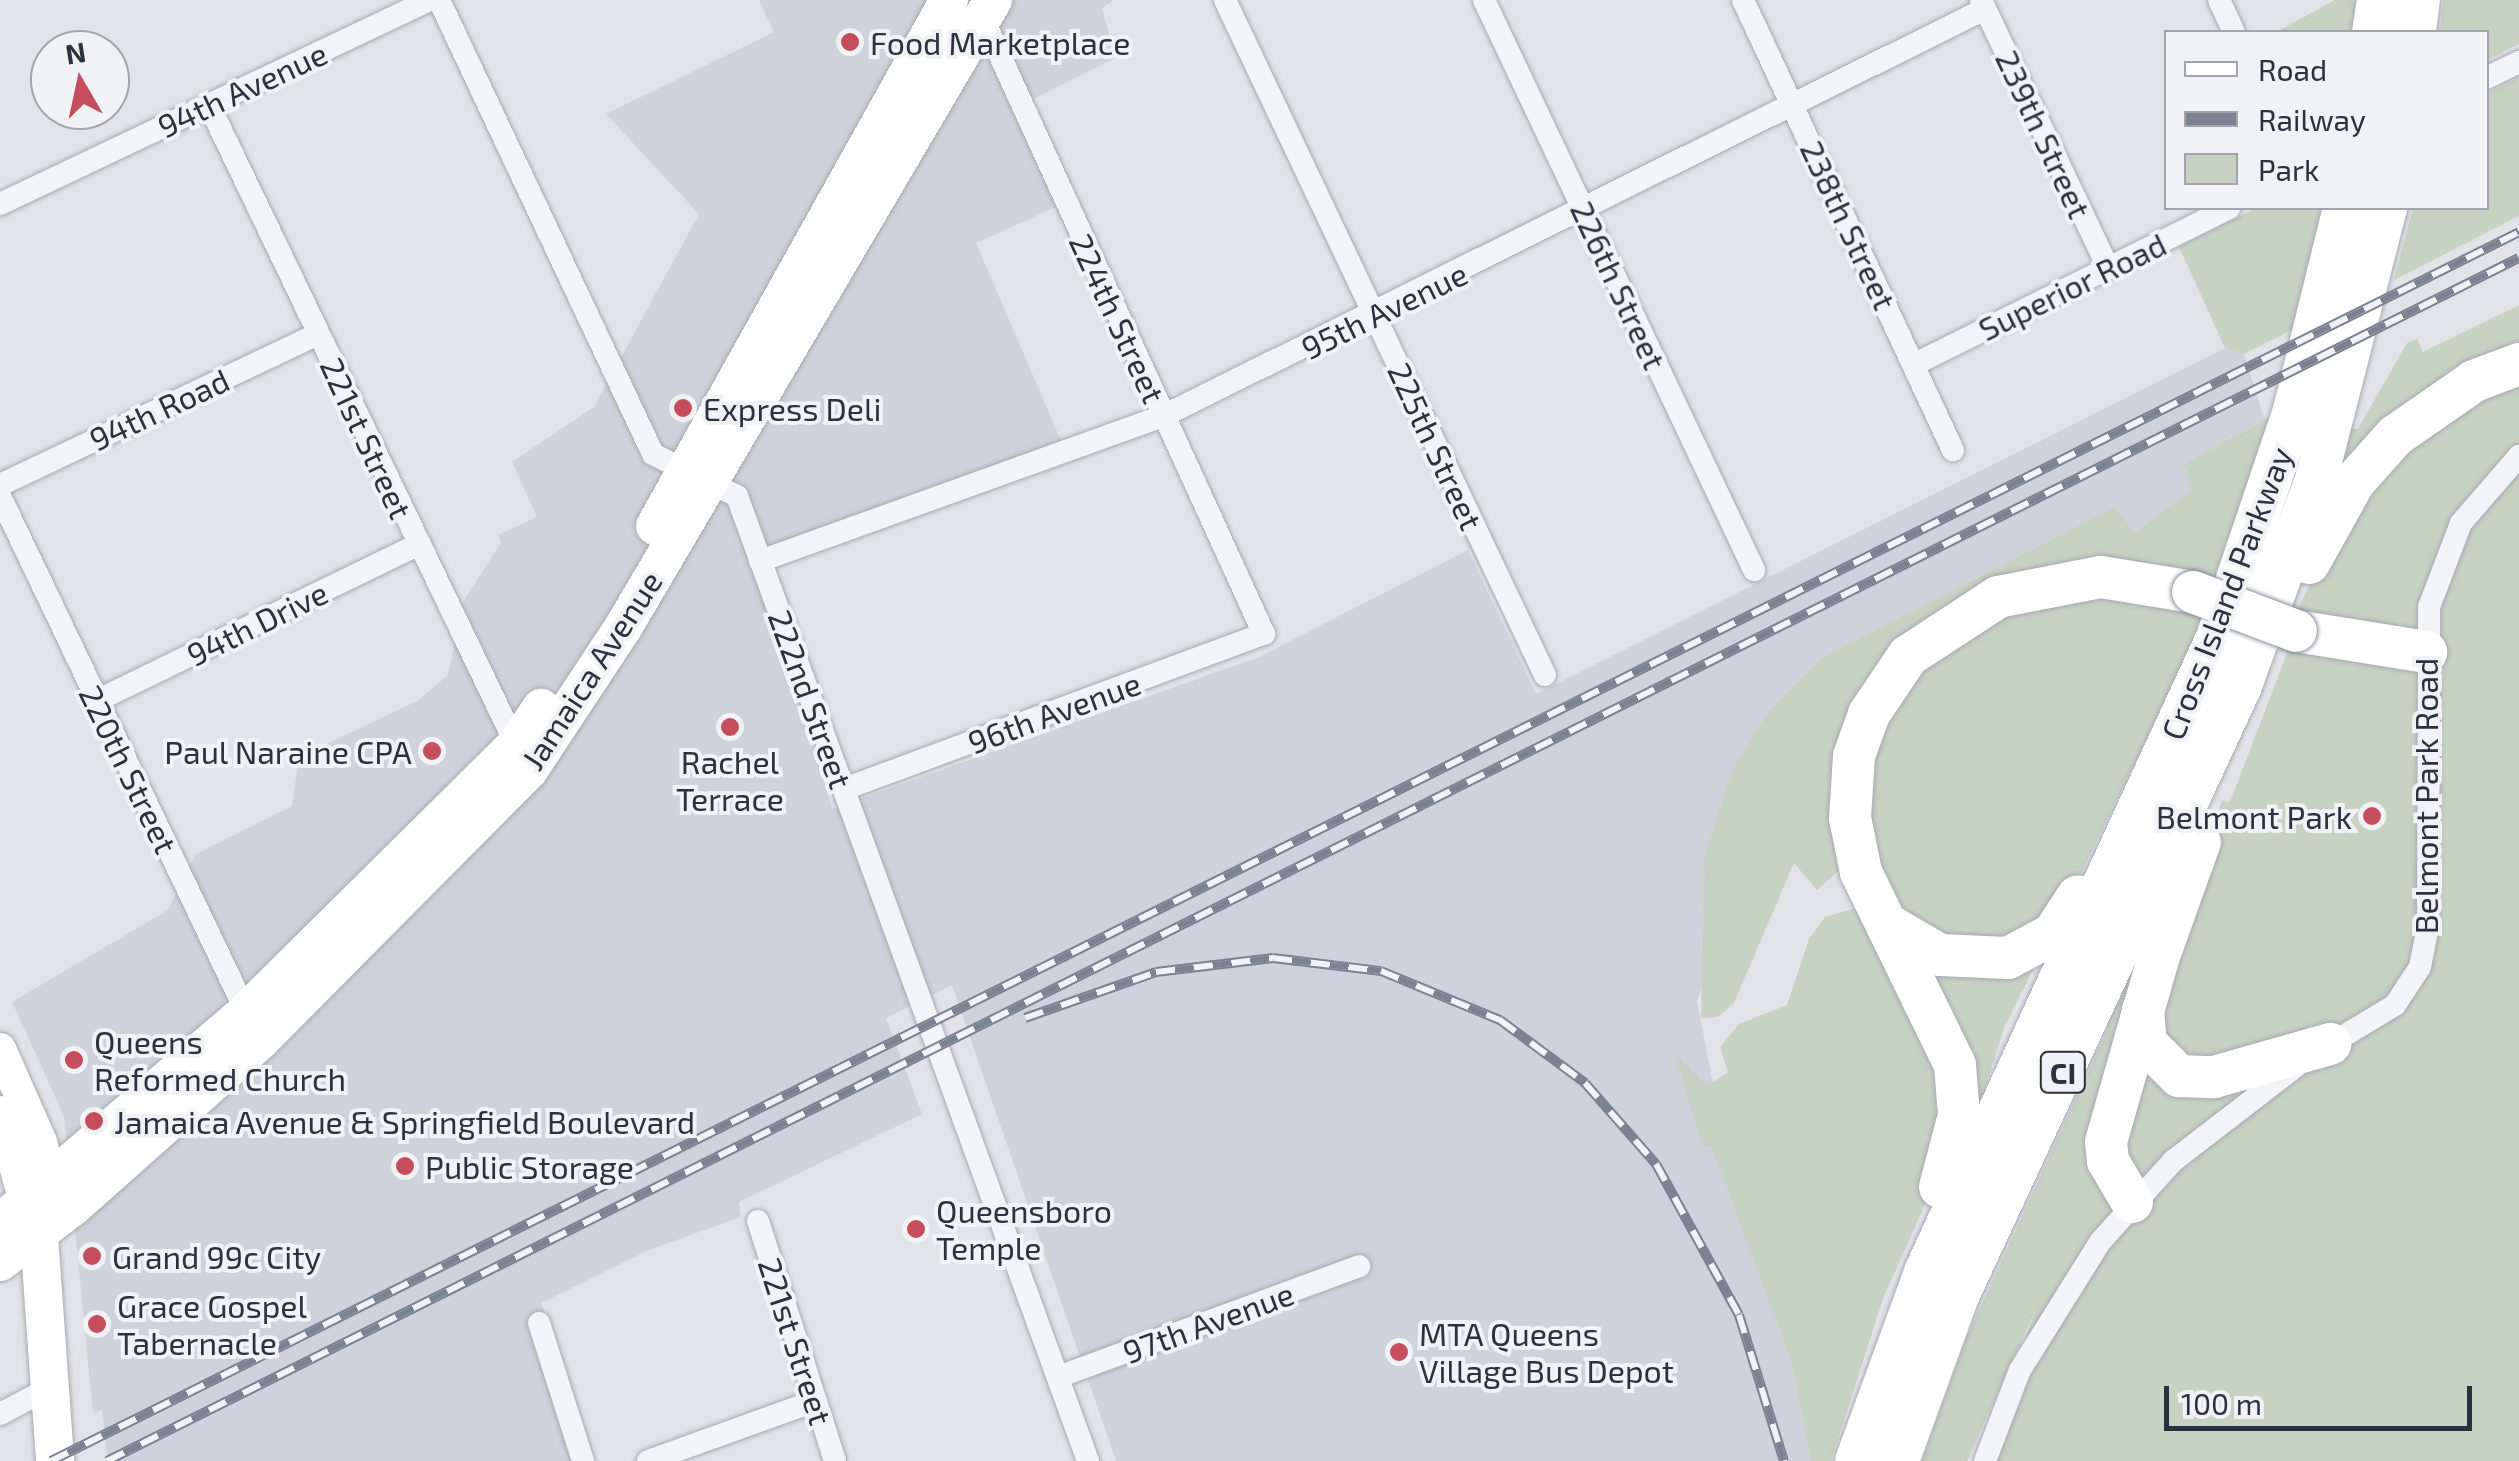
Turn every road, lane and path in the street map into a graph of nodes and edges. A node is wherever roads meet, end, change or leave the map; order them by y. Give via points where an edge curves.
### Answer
1 (430, 0) edge
2 (439, 0) edge
3 (949, 0) edge
4 (1225, 0) edge
5 (1484, 0) edge
6 (1743, 0) edge
7 (2219, 0) edge
8 (2378, 0) edge
9 (2419, 0) edge
10 (1983, 4) edge
11 (983, 6) edge
12 (2233, 30) edge
13 (2373, 30) edge
14 (2415, 30) edge
15 (2519, 62) edge
16 (2489, 77) edge
17 (209, 105) junction
18 (1793, 105) junction
19 (0, 204) edge
20 (2225, 210) edge
21 (2344, 210) edge
22 (2386, 210) edge
23 (1584, 211) junction
24 (2108, 268) junction
25 (1374, 316) junction
26 (318, 334) junction
27 (1915, 364) junction
28 (2519, 364) edge
29 (1163, 416) junction
30 (1953, 451) dead end
31 (2519, 456) edge
32 (697, 476) junction
33 (0, 485) edge
34 (0, 496) edge
35 (417, 545) junction
36 (760, 561) junction
37 (1754, 570) dead end
38 (2283, 617) junction
39 (1264, 634) joint
40 (2426, 652) junction
41 (1545, 675) dead end
42 (2240, 688) junction
43 (96, 701) junction
44 (523, 757) junction
45 (844, 789) junction
46 (2132, 824) junction
47 (1890, 926) junction
48 (2143, 1010) junction
49 (253, 1026) junction
50 (2330, 1044) junction
51 (0, 1049) edge
52 (0, 1112) edge
53 (2132, 1202) junction
54 (28, 1213) edge
55 (758, 1221) dead end
56 (0, 1262) edge
57 (1359, 1266) dead end
58 (539, 1323) dead end
59 (1902, 1327) junction
60 (1058, 1377) junction
61 (50, 1388) junction
62 (815, 1401) junction
63 (0, 1414) edge
64 (55, 1461) edge
65 (583, 1461) edge
66 (648, 1461) edge
67 (834, 1461) edge
68 (1088, 1461) edge
69 (1856, 1461) edge
70 (1898, 1461) edge
71 (1985, 1461) edge

1 - 17 street, 94th Avenue
2 - 32 street, 222nd Street via 653,454
3 - 32 main road, Jamaica Avenue
4 - 25 street, 225th Street
5 - 23 street, 226th Street
6 - 18 street, 238th Street
7 - 12 street
8 - 13 highway
9 - 14 highway
10 - 18 street, 95th Avenue
10 - 24 street, 239th Street
11 - 29 street, 224th Street
11 - 32 main road, Jamaica Avenue
15 - 16 street
17 - 19 street, 94th Avenue
17 - 26 street, 221st Street
18 - 23 street, 95th Avenue
18 - 27 street, 238th Street
20 - 24 street, Superior Road
21 - 46 highway, Cross Island Parkway / CI via 2313,342 2258,521 2202,674
22 - 38 highway, Cross Island Parkway / CI
23 - 25 street, 95th Avenue
23 - 37 street, 226th Street
24 - 27 street, Superior Road
25 - 29 street, 95th Avenue
25 - 41 street, 225th Street
26 - 33 street, 94th Road
26 - 35 street, 221st Street
27 - 30 street, 238th Street
28 - 38 highway via 2474,382 2395,436 2354,482
29 - 36 street, 95th Avenue
29 - 39 street, 224th Street
31 - 40 street, Belmont Park Road via 2475,503 2451,542 2432,594
32 - 36 street, 222nd Street via 737,496
32 - 44 main road, Jamaica Avenue
34 - 43 street, 220th Street
35 - 43 street, 94th Drive
35 - 44 street, 221st Street
36 - 45 street, 222nd Street
38 - 40 highway
38 - 42 highway, Cross Island Parkway / CI
38 - 47 highway, bridge via 2127,578 2048,582 1972,610 1908,656 1869,714 1849,796 1862,872
39 - 45 street, 96th Avenue
40 - 50 street, Belmont Park Road via 2424,952 2395,1006
42 - 48 highway via 2228,771
42 - 70 highway, Cross Island Parkway / CI via 1958,1296
43 - 49 street, 220th Street
44 - 49 main road, Jamaica Avenue
45 - 60 street, 222nd Street
46 - 47 highway via 2088,876 2053,934 2022,954 1958,960
46 - 59 highway, Cross Island Parkway / CI
47 - 59 highway via 1950,1049 1960,1096 1952,1152
48 - 50 highway via 2151,1050 2168,1070 2191,1078 2238,1072
48 - 53 highway via 2106,1142 2108,1161
49 - 54 main road, Jamaica Avenue
49 - 54 main road, Jamaica Avenue
50 - 53 street, Belmont Park Road via 2223,1117
51 - 54 main road via 24,1094
52 - 54 main road
53 - 71 street, Belmont Park Road via 2055,1306 2020,1370
54 - 56 main road, Jamaica Avenue
54 - 61 main road
55 - 62 street, 221st Street
57 - 60 street, 97th Avenue
58 - 65 street
59 - 69 highway, Cross Island Parkway / CI
60 - 68 street, 222nd Street
61 - 63 street
61 - 64 main road
62 - 66 street
62 - 67 street, 221st Street

